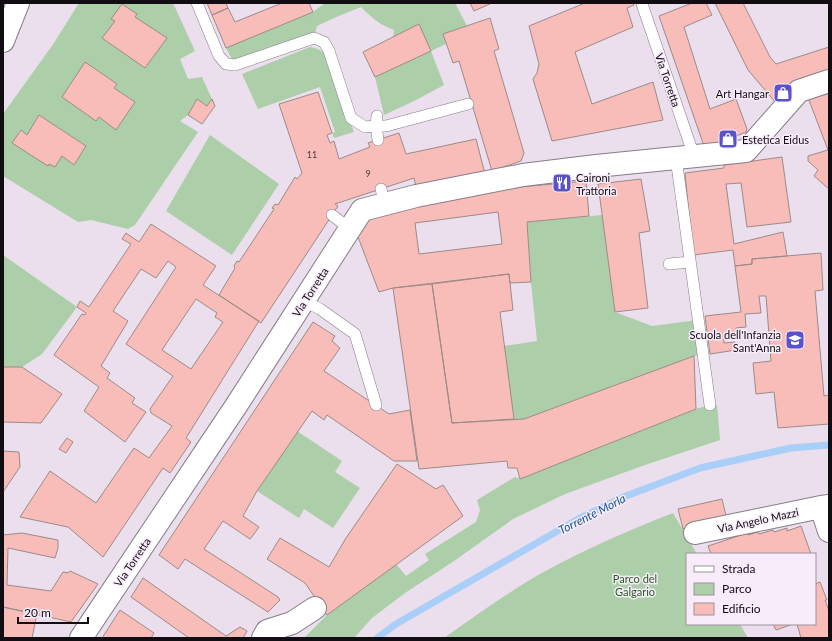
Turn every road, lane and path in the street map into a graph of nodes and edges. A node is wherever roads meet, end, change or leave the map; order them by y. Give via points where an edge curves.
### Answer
1 (18, 3) edge
2 (197, 3) edge
3 (642, 4) dead end
4 (3, 41) edge
5 (829, 81) edge
6 (468, 104) dead end
7 (376, 121) junction
8 (378, 140) dead end
9 (685, 157) junction
10 (332, 215) dead end
11 (350, 229) junction
12 (690, 262) junction
13 (669, 264) dead end
14 (304, 301) junction
15 (376, 405) dead end
16 (710, 405) dead end
17 (825, 507) edge
18 (829, 531) edge
19 (695, 533) dead end
20 (315, 608) dead end
21 (81, 638) edge
22 (262, 638) edge

1 - 4 street
2 - 7 lane via 219,56 226,64 235,65 314,38 324,42 351,118 364,127
3 - 9 lane, Via Torretta
5 - 9 street, Via Torretta via 799,91 746,151
6 - 7 lane via 386,126
7 - 8 lane
9 - 11 street, Via Torretta via 523,175 416,196 383,196 362,210
9 - 12 lane, Via Torretta
10 - 11 lane
11 - 14 street, Via Torretta
12 - 13 lane
12 - 16 lane, Via Torretta
14 - 15 lane via 355,334
14 - 21 street, Via Torretta
17 - 18 street, Via Angelo Mazzi
17 - 19 street, Via Angelo Mazzi
20 - 22 street via 292,623 267,630

